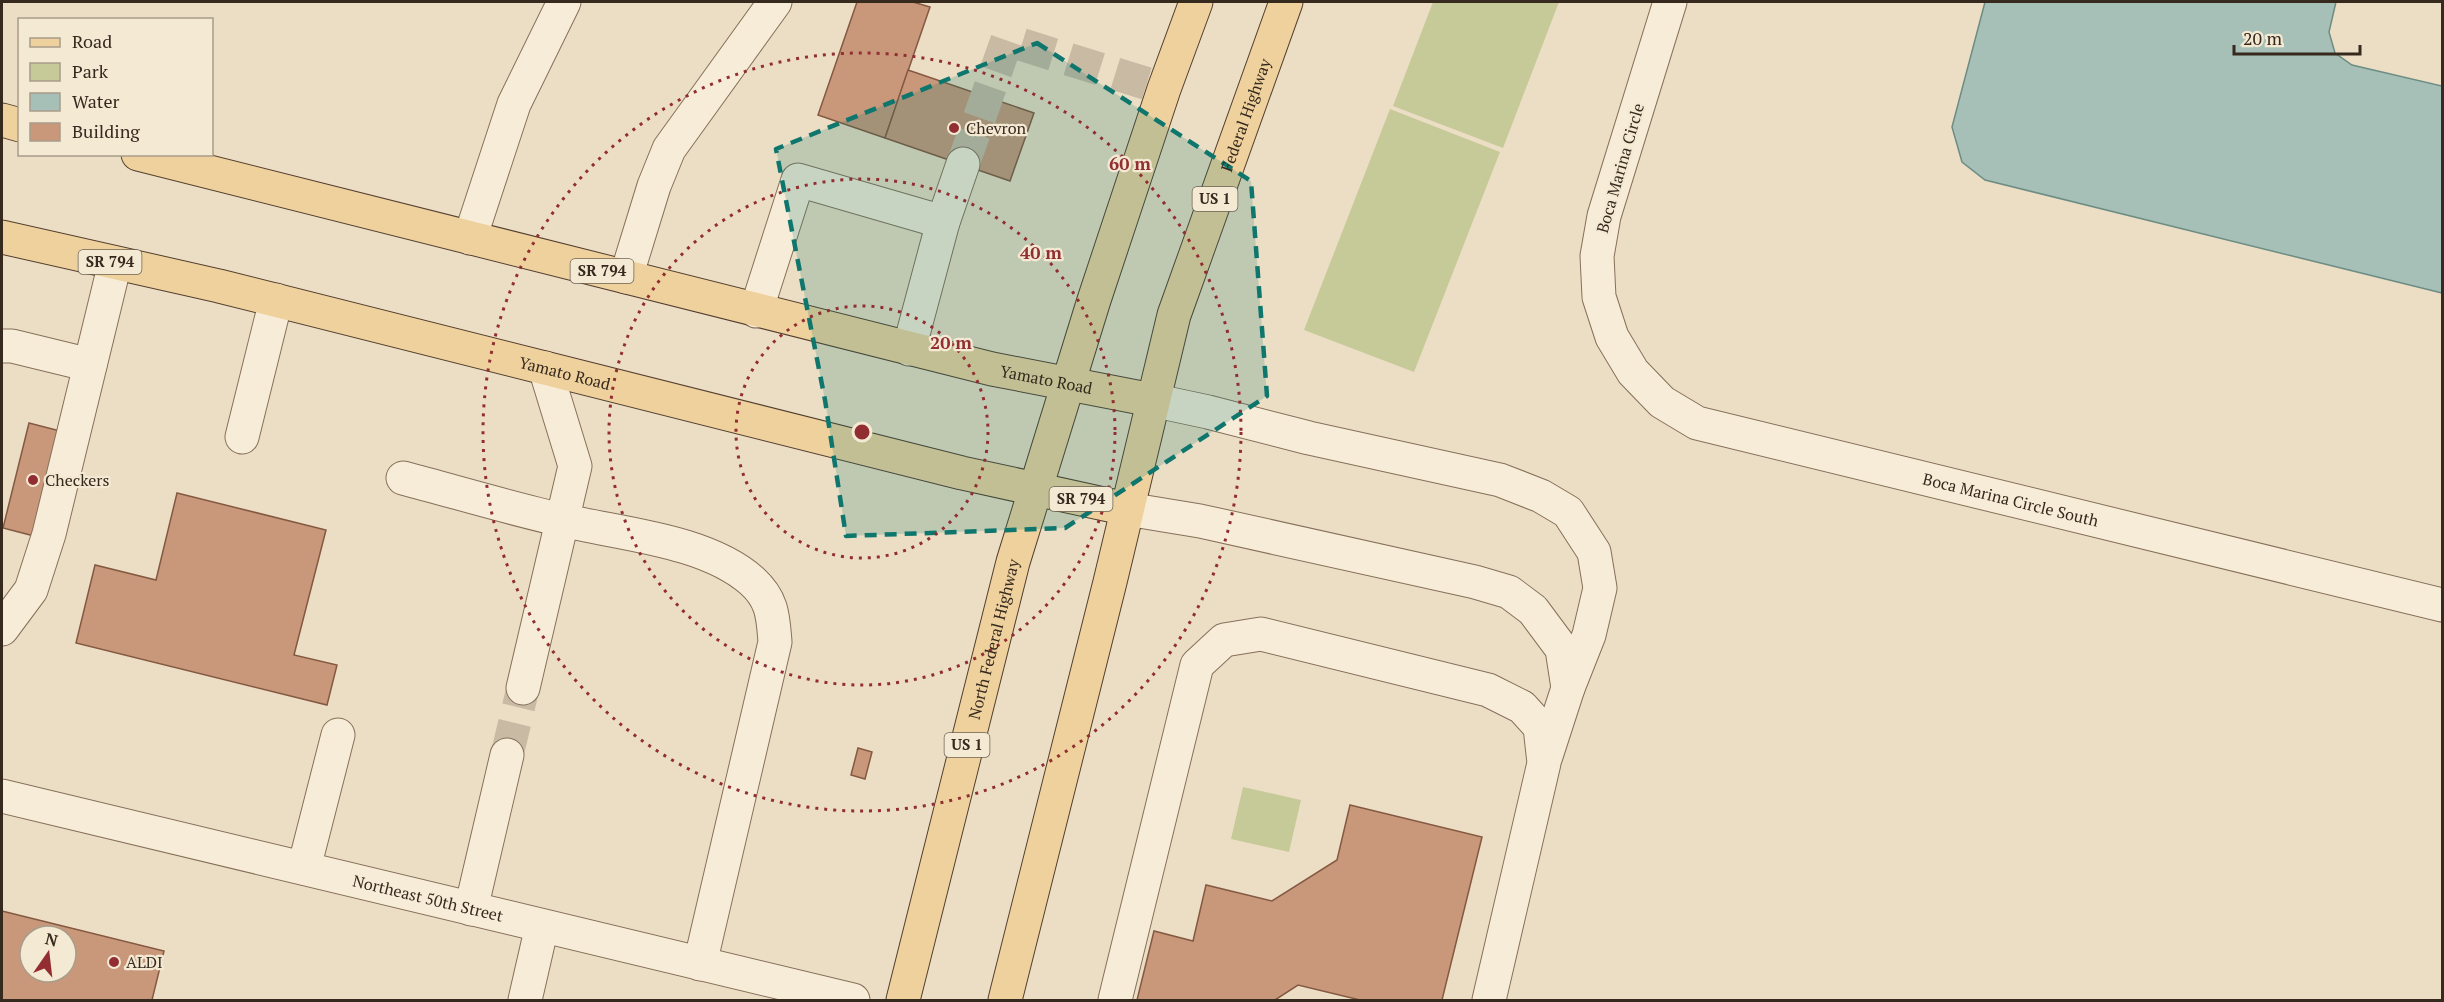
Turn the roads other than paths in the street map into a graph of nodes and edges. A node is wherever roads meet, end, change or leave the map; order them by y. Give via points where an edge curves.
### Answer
1 (564, 2) edge
2 (776, 2) edge
3 (1196, 2) edge
4 (1286, 2) edge
5 (1670, 2) edge
6 (146, 156) edge
7 (963, 164) tunnel mouth
8 (943, 222) junction
9 (2, 237) edge
10 (470, 238) junction
11 (115, 263) junction
12 (626, 278) junction
13 (276, 300) junction
14 (756, 311) junction
15 (1612, 337) joint
16 (2, 346) edge
17 (909, 349) junction
18 (90, 365) junction
19 (545, 368) junction
20 (1067, 384) junction
21 (1152, 400) junction
22 (242, 437) dead end
23 (403, 478) dead end
24 (1035, 490) junction
25 (1127, 509) junction
26 (562, 520) junction
27 (2442, 605) edge
28 (2, 630) edge
29 (523, 688) tunnel mouth
30 (1568, 688) junction
31 (338, 735) dead end
32 (507, 755) tunnel mouth
33 (1544, 763) junction
34 (2, 796) edge
35 (303, 868) junction
36 (471, 909) junction
37 (542, 926) junction
38 (700, 964) junction
39 (525, 1000) edge
40 (853, 1000) edge
41 (903, 1000) edge
42 (1005, 1000) edge
43 (1115, 1000) edge
44 (1489, 1000) edge

1 - 10 street via 514,104
2 - 12 street via 669,149
3 - 20 main road, US 1
4 - 21 main road, Federal Highway / US 1 via 1174,315
5 - 15 street, Boca Marina Circle via 1604,216 1597,256 1599,297
6 - 10 main road, Yamato Road / SR 794
7 - 8 street
8 - 14 street via 798,180
8 - 17 street
9 - 11 main road, Yamato Road / SR 794
10 - 12 main road, Yamato Road / SR 794
11 - 13 main road, Yamato Road / SR 794
11 - 18 street
12 - 14 main road, Yamato Road / SR 794
13 - 19 main road, Yamato Road / SR 794
13 - 22 street
14 - 17 main road, Yamato Road / SR 794
15 - 27 street, Boca Marina Circle South via 1633,372 1662,402 1697,423
16 - 18 street
17 - 20 main road, Yamato Road / SR 794
18 - 28 street via 49,534 31,590
19 - 24 main road, Yamato Road / SR 794
19 - 26 street via 575,466
20 - 21 main road, Yamato Road / SR 794
20 - 24 main road, North Federal Highway / US 1
21 - 25 main road, US 1
21 - 30 street via 1500,480 1568,512 1594,552 1600,588
23 - 26 street
24 - 25 main road, Yamato Road / SR 794
24 - 41 main road, North Federal Highway / US 1 via 1013,562
25 - 30 street via 1200,521 1509,592 1533,610 1562,649
25 - 42 main road, US 1
26 - 29 street
26 - 38 street via 676,543 720,561 752,581 773,609 775,642
30 - 33 street
31 - 35 street
32 - 36 street
33 - 43 street via 1540,727 1522,707 1488,690 1261,633 1224,640 1197,664
33 - 44 street
34 - 35 street, Northeast 50th Street
35 - 36 street, Northeast 50th Street
36 - 37 street, Northeast 50th Street
37 - 38 street, Northeast 50th Street
37 - 39 street
38 - 40 street, Northeast 50th Street

